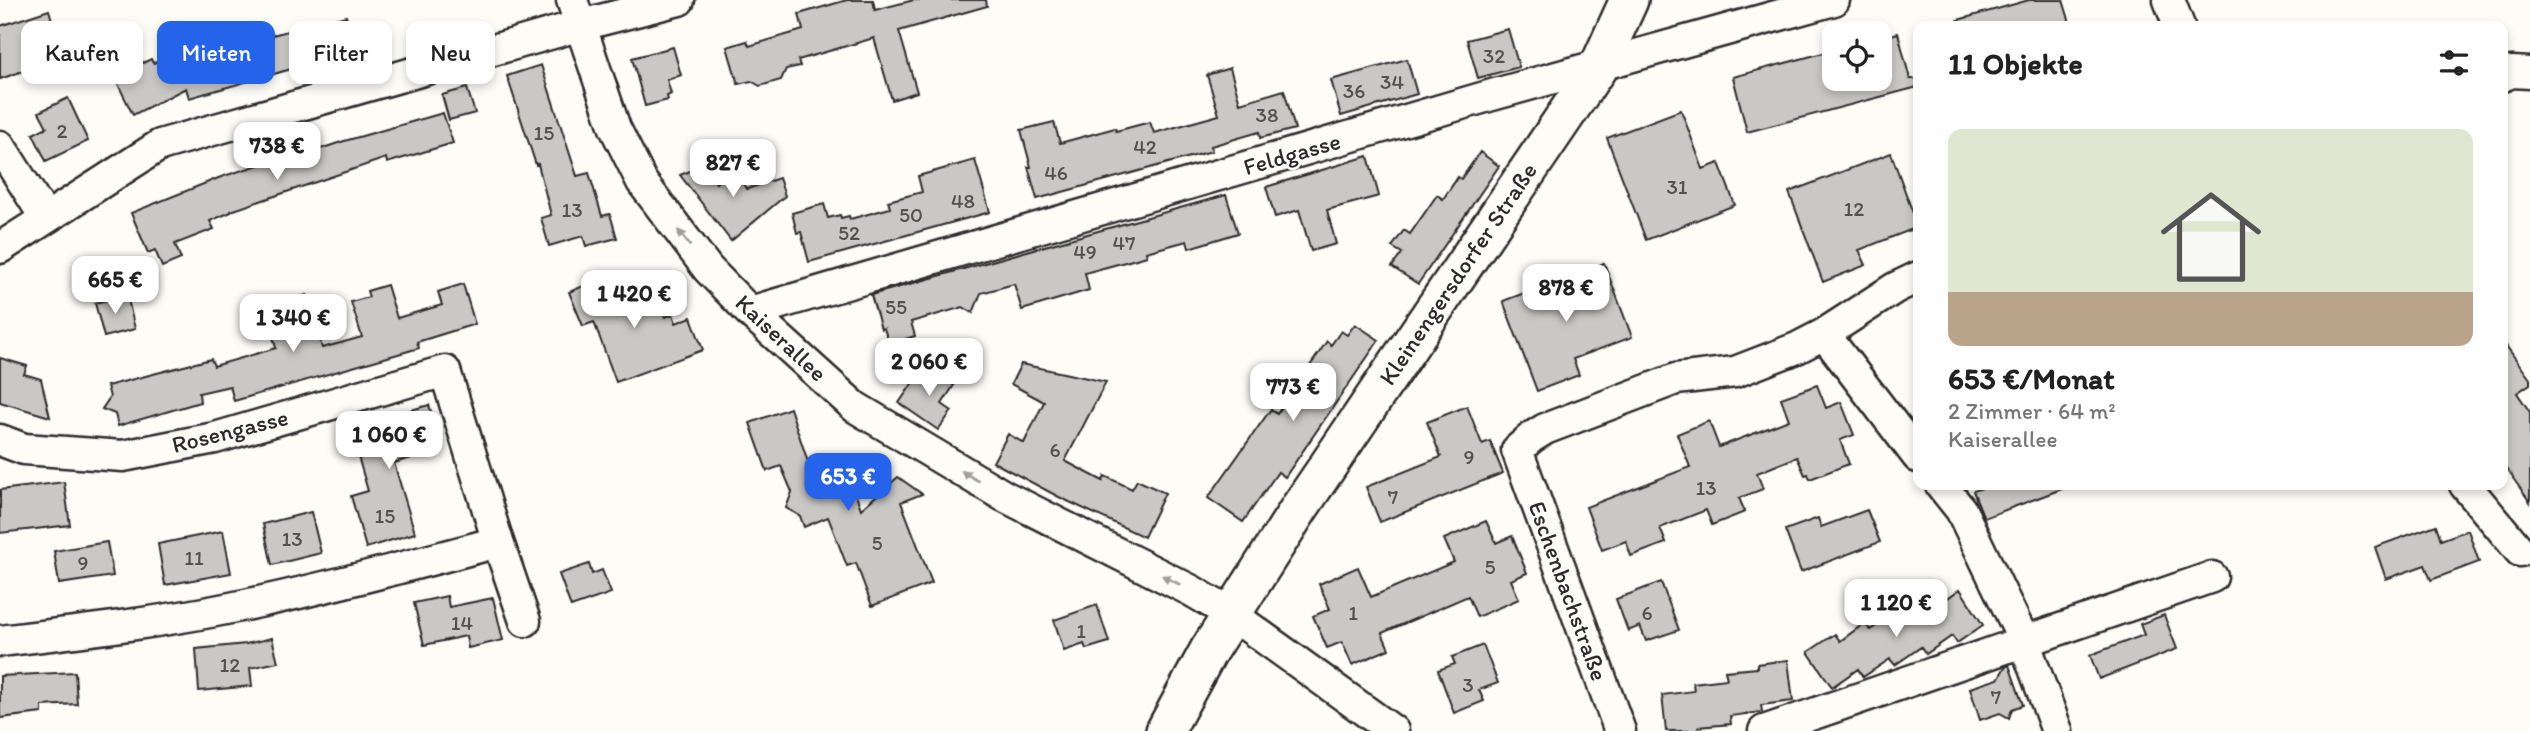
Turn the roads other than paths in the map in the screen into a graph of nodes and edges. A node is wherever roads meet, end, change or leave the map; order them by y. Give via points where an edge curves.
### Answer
1 (679, 0) edge
2 (1629, 0) edge
3 (1835, 0) edge
4 (2169, 0) edge
5 (577, 13) edge
6 (2177, 21) edge
7 (1599, 66) junction
8 (2530, 73) edge
9 (2508, 74) edge
10 (0, 146) edge
11 (45, 217) junction
12 (0, 248) edge
13 (1913, 279) edge
14 (750, 312) junction
15 (1824, 334) junction
16 (0, 440) edge
17 (1913, 450) edge
18 (1945, 490) edge
19 (2469, 490) edge
20 (498, 542) junction
21 (2520, 551) dead end
22 (2212, 578) dead end
23 (1231, 614) junction
24 (525, 621) dead end
25 (0, 641) edge
26 (2024, 641) junction
27 (1165, 731) edge
28 (1392, 731) edge
29 (1620, 731) edge
30 (1764, 731) edge
31 (2057, 731) edge

1 - 5 street
2 - 7 main road, Kleinengersdorfer Straße
3 - 7 street, Feldgasse
4 - 6 street
5 - 11 street via 160,145
14 -> 5 street, Kaiserallee via 708,269 642,182 615,128
7 - 14 street, Feldgasse
7 - 23 main road, Kleinengersdorfer Straße
8 - 9 street
10 - 11 street
11 - 12 street
13 - 15 street
23 -> 14 street, Kaiserallee via 1004,496 855,407
15 - 17 street
15 - 29 street, Eschenbachstraße via 1735,372 1676,379 1545,429 1517,450
16 - 20 street, Rosengasse via 24,449 123,456 215,438 445,371
18 - 26 street via 1961,510
19 - 21 street
20 - 24 street, Rosengasse
20 - 25 street via 257,603
22 - 26 street
23 - 27 main road, Kleinengersdorfer Straße
23 - 28 street, Kaiserallee
26 - 30 street
26 - 31 street

